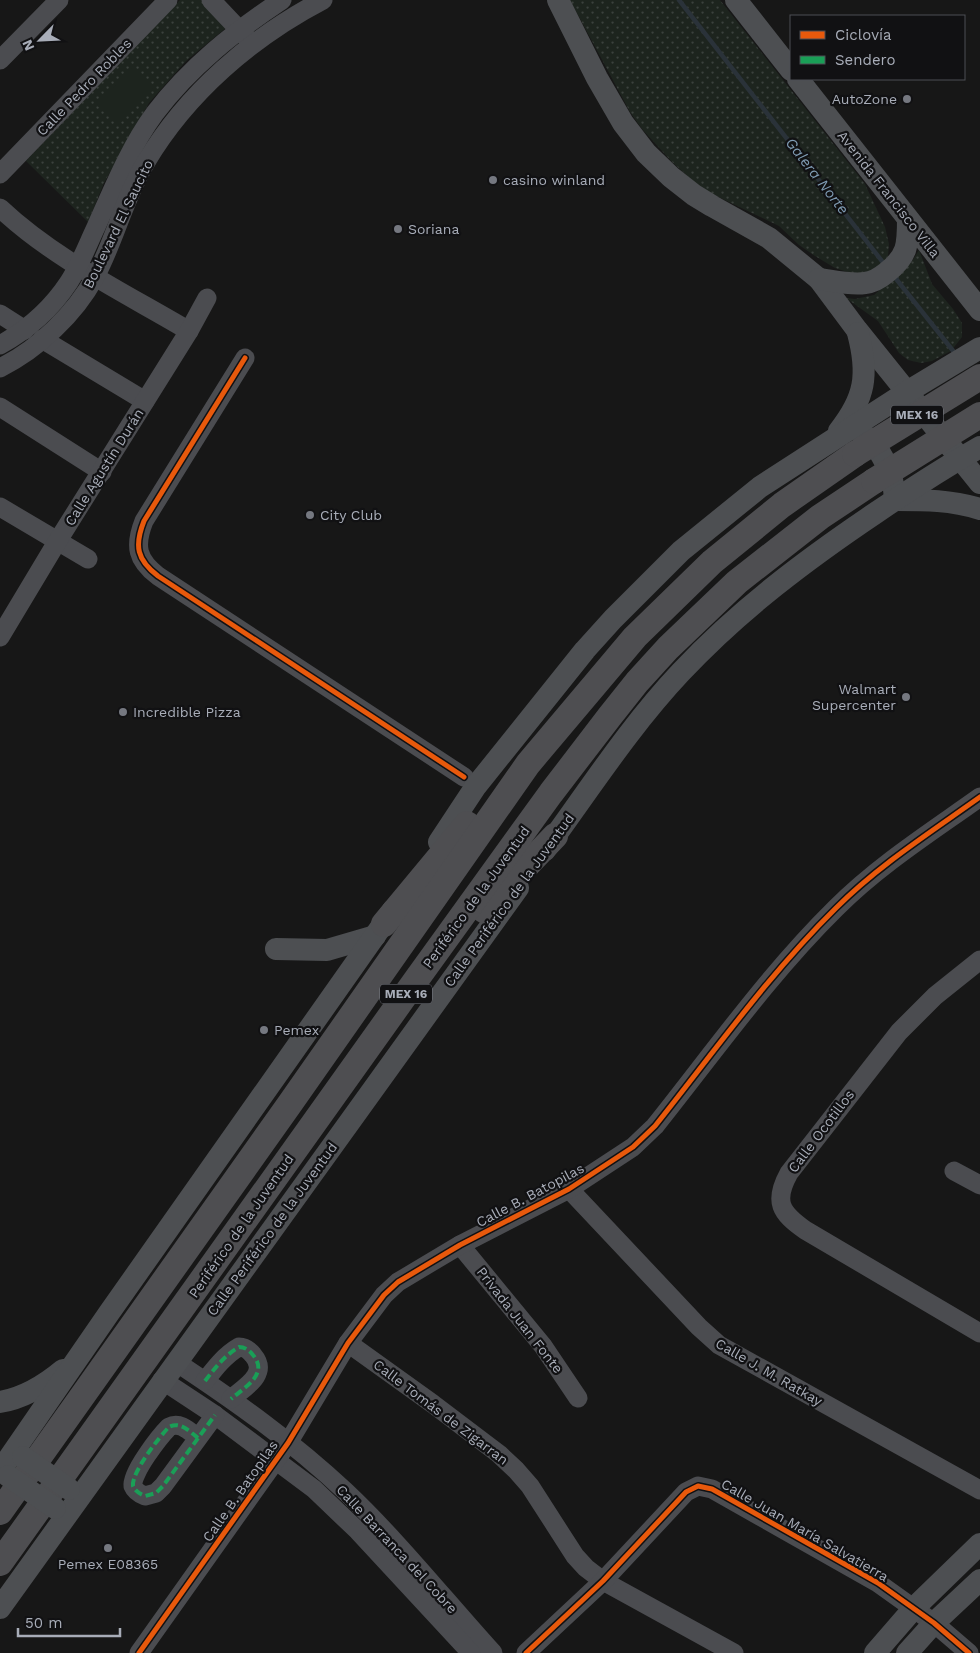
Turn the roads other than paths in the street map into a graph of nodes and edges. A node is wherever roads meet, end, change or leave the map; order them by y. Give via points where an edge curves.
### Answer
1 (59, 0) edge
2 (168, 0) edge
3 (211, 0) edge
4 (282, 0) edge
5 (323, 0) edge
6 (558, 0) edge
7 (736, 0) edge
8 (239, 29) junction
9 (252, 45) junction
10 (0, 60) edge
11 (790, 69) edge
12 (799, 80) edge
13 (0, 174) edge
14 (0, 208) edge
15 (908, 218) junction
16 (78, 266) junction
17 (949, 270) junction
18 (95, 276) junction
19 (819, 279) junction
20 (980, 286) edge
21 (207, 298) dead end
22 (980, 310) edge
23 (0, 314) edge
24 (25, 330) junction
25 (857, 330) junction
26 (188, 331) junction
27 (42, 339) junction
28 (0, 346) edge
29 (980, 348) edge
30 (245, 358) dead end
31 (0, 368) edge
32 (980, 377) edge
33 (907, 392) junction
34 (145, 401) junction
35 (0, 407) edge
36 (980, 415) edge
37 (852, 428) junction
38 (832, 440) junction
39 (980, 447) edge
40 (959, 458) junction
41 (102, 472) junction
42 (980, 484) edge
43 (895, 500) junction
44 (0, 507) edge
45 (980, 509) edge
46 (57, 542) junction
47 (88, 559) dead end
48 (8, 607) edge
49 (0, 637) edge
50 (528, 764) junction
51 (457, 772) dead end
52 (980, 797) edge
53 (555, 836) junction
54 (380, 930) junction
55 (276, 949) dead end
56 (980, 960) edge
57 (416, 980) junction
58 (954, 1171) dead end
59 (980, 1185) edge
60 (569, 1190) junction
61 (460, 1245) junction
62 (980, 1333) edge
63 (348, 1343) junction
64 (79, 1356) junction
65 (176, 1362) junction
66 (162, 1380) junction
67 (205, 1381) junction
68 (578, 1398) dead end
69 (231, 1399) junction
70 (0, 1402) edge
71 (215, 1415) junction
72 (198, 1438) dead end
73 (288, 1443) junction
74 (12, 1449) edge
75 (276, 1460) junction
76 (2, 1471) edge
77 (980, 1490) edge
78 (74, 1492) junction
79 (0, 1512) edge
80 (60, 1512) junction
81 (372, 1518) junction
82 (358, 1531) junction
83 (980, 1544) edge
84 (0, 1564) edge
85 (980, 1580) edge
86 (603, 1582) junction
87 (0, 1608) edge
88 (914, 1608) junction
89 (934, 1623) junction
90 (139, 1653) edge
91 (471, 1653) edge
92 (493, 1653) edge
93 (526, 1653) edge
94 (734, 1653) edge
95 (875, 1653) edge
96 (907, 1653) edge
97 (970, 1653) edge

1 - 10 street
2 - 13 street, Calle Pedro Robles
3 - 8 street
4 - 8 street, Boulevard El Saucito
5 - 9 street, Boulevard El Saucito
6 - 19 main road via 601,85 623,123 646,152 694,194 768,238
7 - 11 main road
8 - 9 street
8 - 16 street, Boulevard El Saucito via 185,77 155,114 124,166
9 - 18 street, Boulevard El Saucito via 198,92 162,137 136,181
12 - 15 main road, Avenida Francisco Villa
14 - 16 street
15 - 17 main road, Avenida Francisco Villa
15 - 19 main road via 905,251 902,259 889,271 865,283
16 - 18 street
16 - 24 street, Boulevard El Saucito via 49,306
17 - 20 main road
17 - 22 main road, Avenida Francisco Villa
18 - 26 street
18 - 27 street, Boulevard El Saucito via 74,306
19 - 25 main road
21 - 26 street, Calle Agustín Durán
23 - 24 street
24 - 28 street, Boulevard El Saucito
25 - 33 main road
25 - 38 main road via 864,369 860,396
26 - 34 street, Calle Agustín Durán
27 - 31 street, Boulevard El Saucito
27 - 34 street
29 - 33 main road
30 - 51 street via 144,521 138,542 143,561 158,576
32 - 50 highway, MEX 16, bridge via 855,454 782,505 705,569 635,637
33 - 37 main road
33 - 40 main road
34 - 41 street, Calle Agustín Durán
35 - 41 street
36 - 57 highway, Periférico de la Juventud / MEX 16, bridge via 820,517 737,582 701,615 656,662 574,762
37 - 38 main road
37 - 43 main road via 867,436 884,460 893,480
38 - 54 main road via 711,524 613,619 476,786
39 - 40 main road, Calle Periférico de la Juventud
40 - 42 main road
40 - 43 main road, Calle Periférico de la Juventud
41 - 46 street, Calle Agustín Durán
43 - 45 main road via 939,500
43 - 53 main road, Calle Periférico de la Juventud via 830,544 749,606 680,673
44 - 46 street
46 - 47 street
46 - 48 street, Calle Agustín Durán
48 - 49 street, Calle Agustín Durán
50 - 54 highway via 478,811
50 - 79 highway, MEX 16
52 - 60 street, Calle B. Batopilas via 896,856 837,907 786,960 655,1126 633,1147
53 - 57 highway
53 - 65 main road, Calle Periférico de la Juventud
54 - 55 main road via 327,950
54 - 64 main road
56 - 62 street, Calle Ocotillos via 935,996 870,1067 788,1174 780,1193 780,1203 785,1214 805,1230
57 - 84 highway, Periférico de la Juventud / MEX 16
58 - 59 street
60 - 61 street, Calle B. Batopilas
60 - 77 street, Calle J. M. Ratkay via 719,1345
61 - 63 street, Calle B. Batopilas via 398,1282
61 - 68 street, Privada Juan Fonte via 543,1346
63 - 73 street, Calle B. Batopilas
63 - 86 street, Calle Tomás de Zigarran via 499,1454 530,1486 575,1556
64 - 70 main road via 38,1388
64 - 74 main road
65 - 66 main road, Calle Periférico de la Juventud
65 - 67 street, Calle Barranca del Cobre
66 - 71 street, Calle Barranca del Cobre
66 - 78 main road, Calle Periférico de la Juventud
67 - 69 street, Calle Barranca del Cobre
67 - 69 street via 231,1352 239,1347 248,1350 257,1361 259,1371
69 - 73 street, Calle Barranca del Cobre
71 - 72 street
71 - 75 street, Calle Barranca del Cobre
73 - 75 street, Calle B. Batopilas
73 - 81 street, Calle Barranca del Cobre
74 - 76 main road
74 - 78 main road, bridge
75 - 82 street, Calle Barranca del Cobre via 314,1488
75 - 90 street, Calle B. Batopilas
76 - 80 main road, bridge
78 - 80 main road, Calle Periférico de la Juventud
80 - 87 main road, Calle Periférico de la Juventud
81 - 82 street
81 - 92 street, Calle Barranca del Cobre
82 - 91 street, Calle Barranca del Cobre
83 - 88 main road
85 - 89 main road
86 - 88 street, Calle Juan María Salvatierra via 686,1492 698,1486 712,1489 878,1583
86 - 93 street, Calle Juan María Salvatierra
86 - 94 street, Calle Tomás de Zigarran
88 - 89 street, Calle Juan María Salvatierra
88 - 95 main road
89 - 96 main road
89 - 97 street, Calle Juan María Salvatierra

